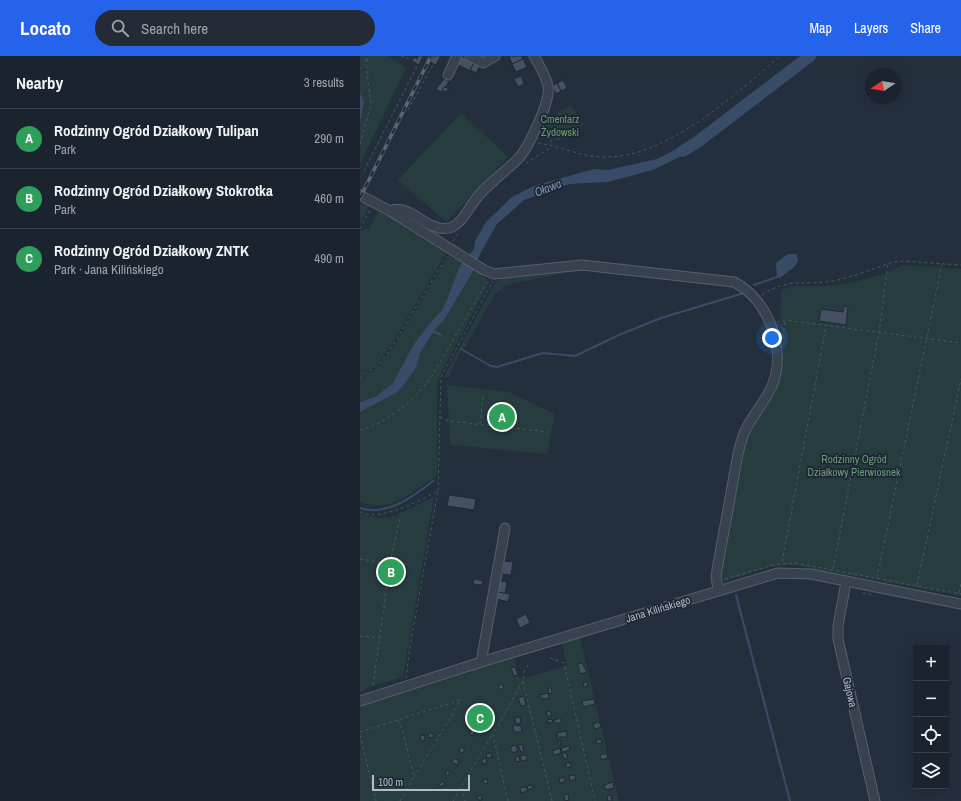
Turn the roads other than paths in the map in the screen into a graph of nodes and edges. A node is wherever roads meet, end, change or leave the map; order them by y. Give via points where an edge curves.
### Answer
1 (457, 56) edge
2 (470, 56) edge
3 (495, 56) edge
4 (534, 56) edge
5 (448, 75) dead end
6 (360, 195) edge
7 (387, 209) junction
8 (505, 528) dead end
9 (846, 582) junction
10 (718, 590) junction
11 (961, 604) edge
12 (481, 662) junction
13 (360, 701) edge
14 (876, 801) edge

1 - 5 street
2 - 3 street via 483,63
4 - 7 street via 548,85 547,102 529,142 517,159 488,185 459,220 451,228 437,228 400,209
6 - 7 street
7 - 10 street via 489,274 582,265 619,268 734,282 757,299 770,324 776,346 776,372 767,396 742,438 716,576
8 - 12 street
9 - 10 street, Jana Kilińskiego via 811,574 783,573
9 - 11 street, Jana Kilińskiego
9 - 14 street, Gajowa via 838,639
10 - 12 street, Jana Kilińskiego
12 - 13 street, Jana Kilińskiego

